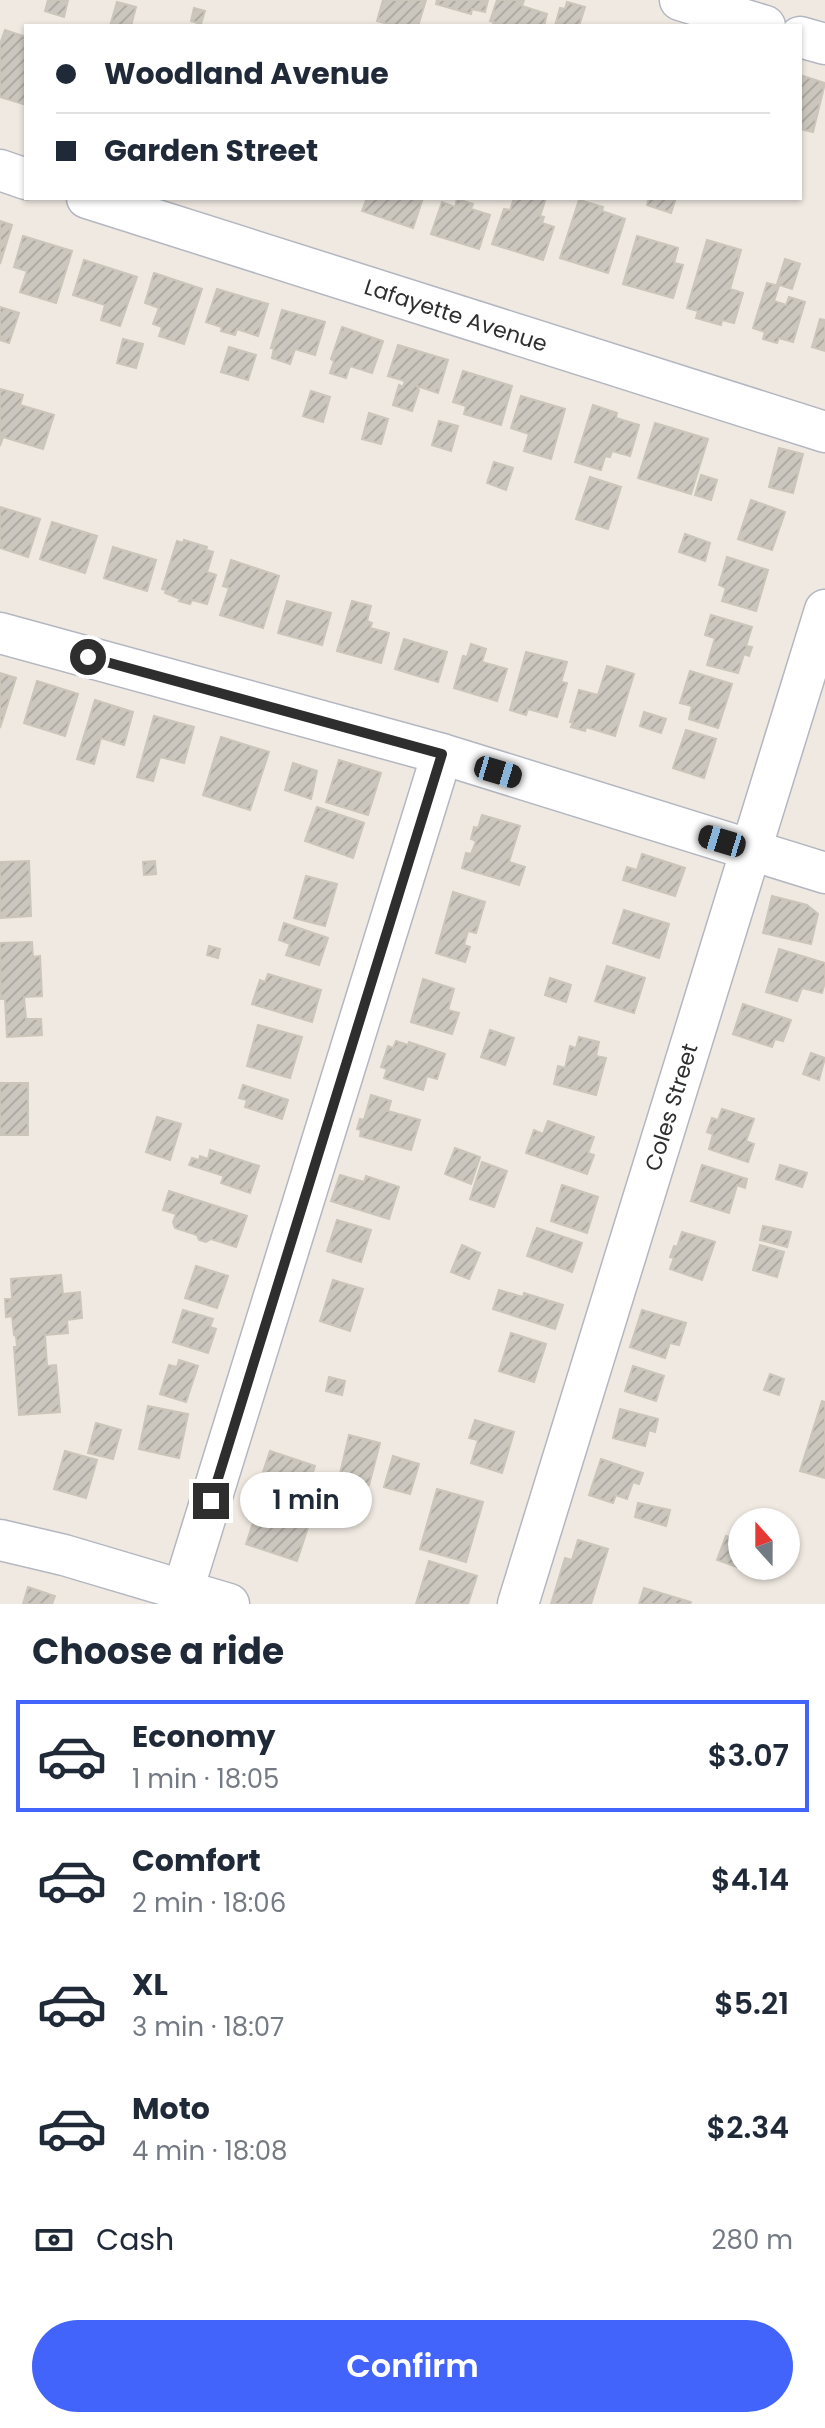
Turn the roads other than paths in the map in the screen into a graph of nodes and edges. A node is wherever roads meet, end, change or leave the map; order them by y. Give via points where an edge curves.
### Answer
1 (680, 0) edge
2 (758, 24) edge
3 (802, 38) edge
4 (825, 44) edge
5 (0, 170) edge
6 (24, 178) edge
7 (93, 200) edge
8 (825, 432) edge
9 (825, 610) edge
10 (0, 633) edge
11 (442, 754) junction
12 (750, 850) junction
13 (825, 873) edge
14 (0, 1540) edge
15 (183, 1590) junction
16 (229, 1604) edge
17 (518, 1604) edge

1 - 2 street
3 - 4 street
5 - 6 street
7 - 8 street, Lafayette Avenue
9 - 12 street, Coles Street
10 - 11 street
11 - 12 street
11 - 15 street
12 - 13 street
12 - 17 street, Coles Street
14 - 15 street
15 - 16 street

